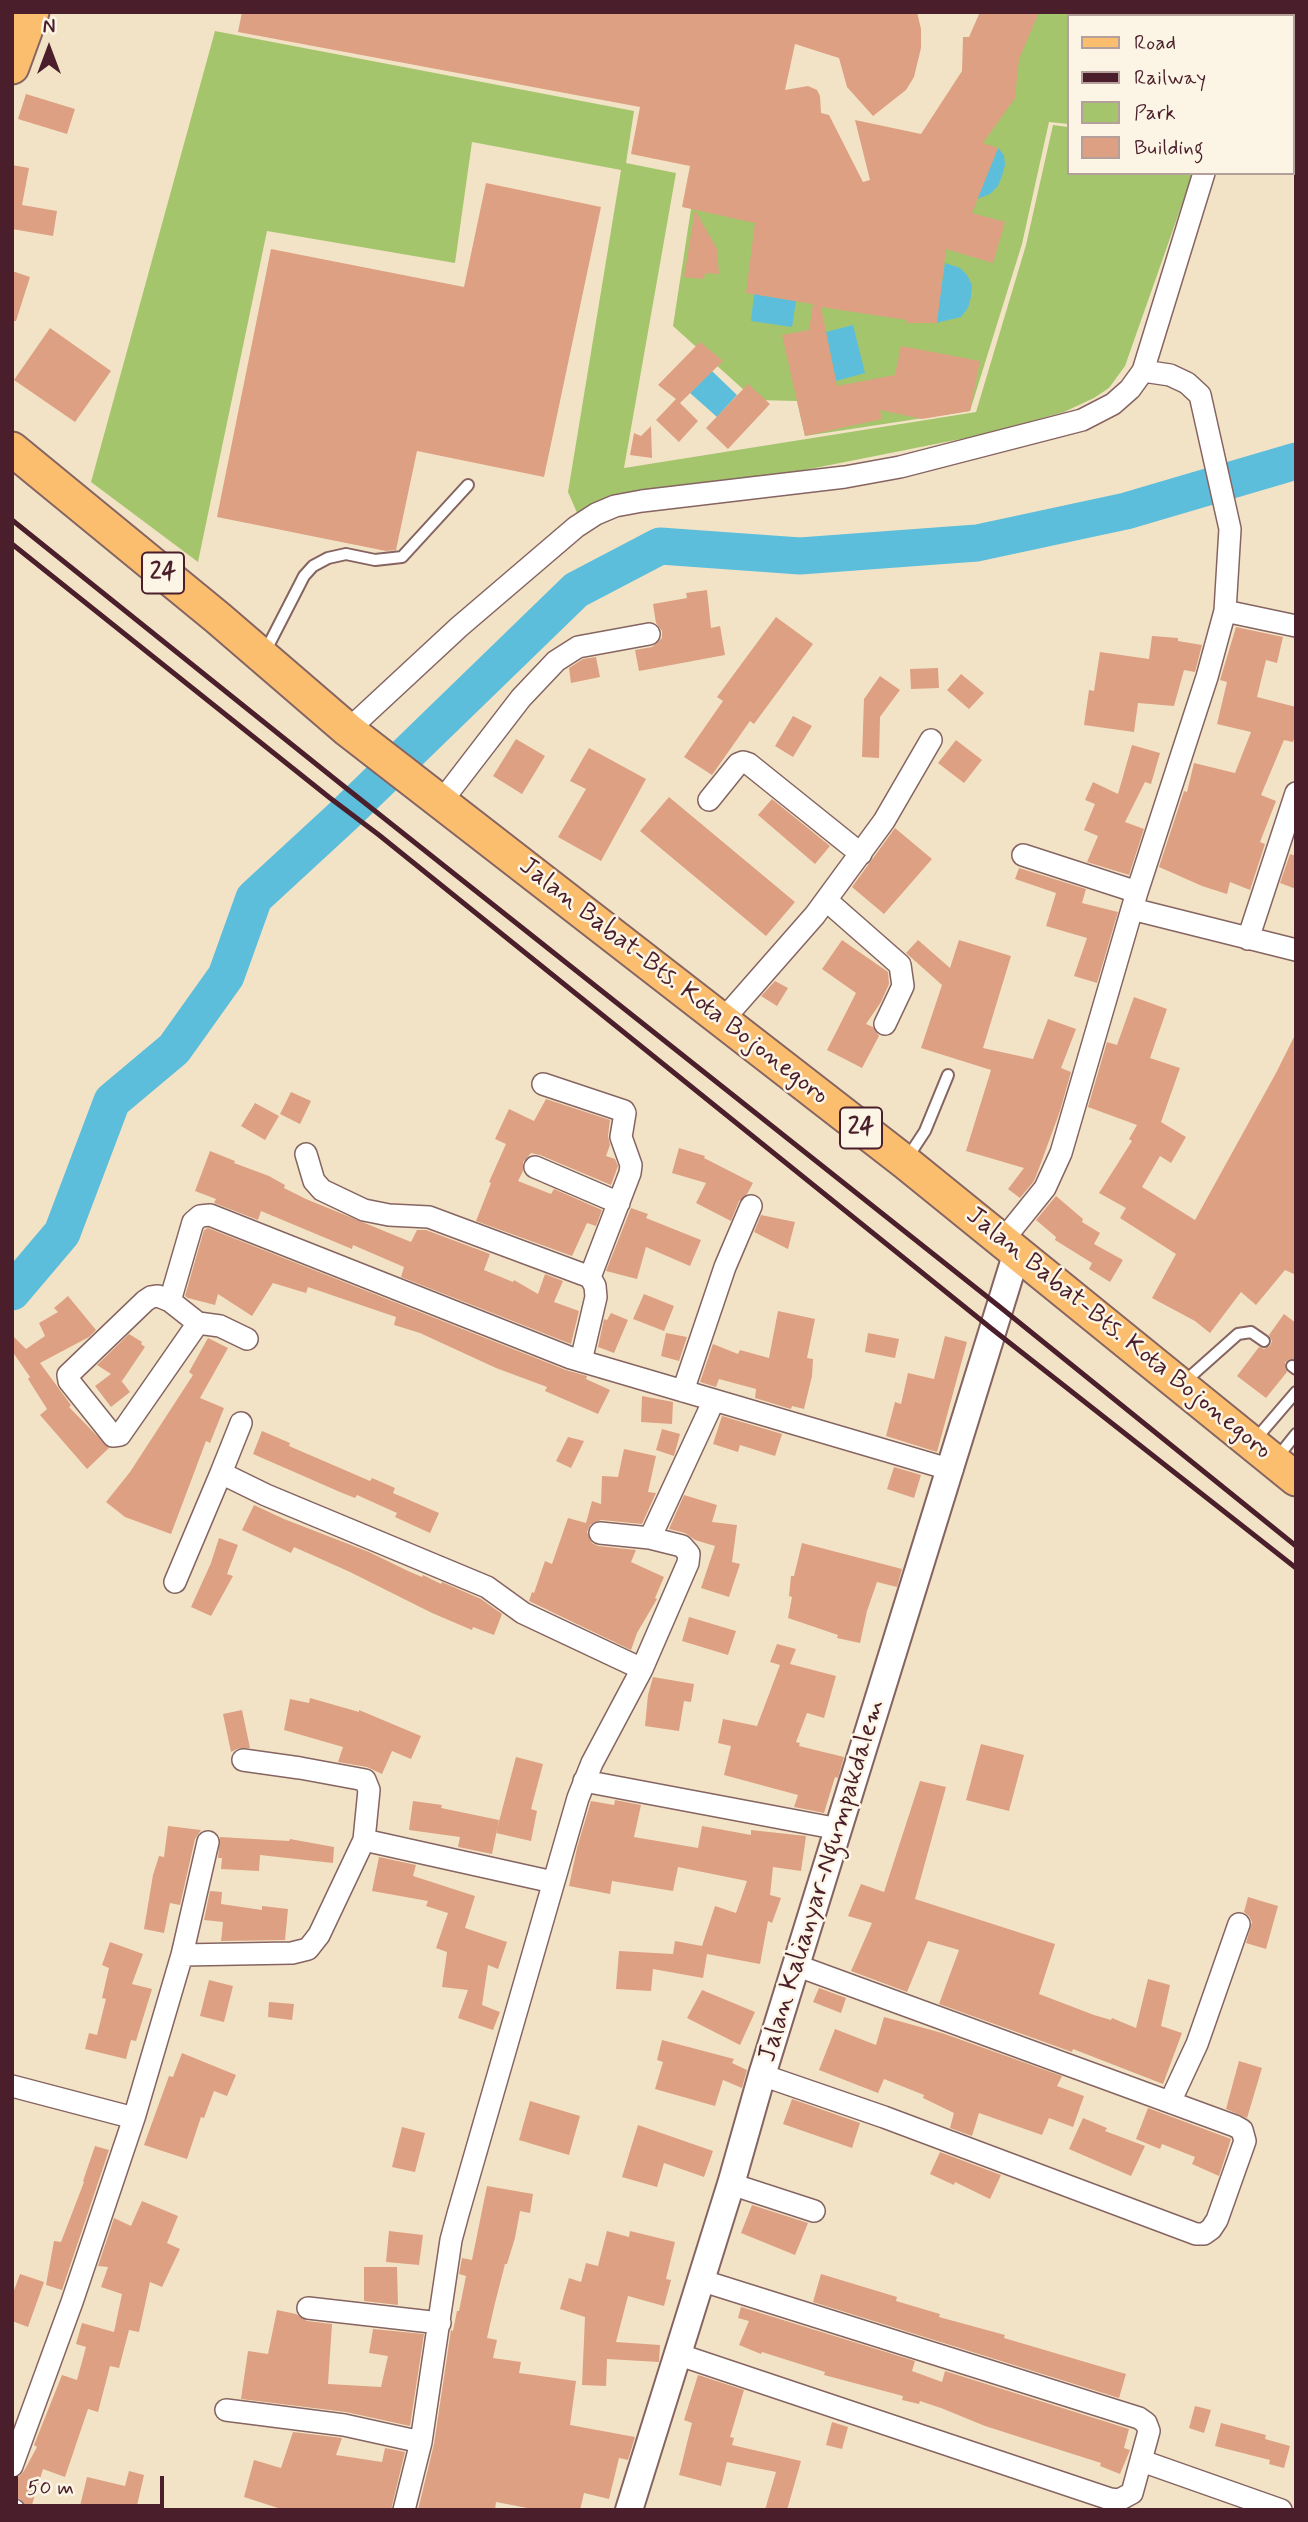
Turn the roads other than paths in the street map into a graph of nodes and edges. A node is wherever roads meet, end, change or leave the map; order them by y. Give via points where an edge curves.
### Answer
1 (32, 12) edge
2 (12, 67) edge
3 (1203, 175) edge
4 (1143, 371) junction
5 (12, 449) edge
6 (468, 485) dead end
7 (1225, 611) junction
8 (1296, 626) edge
9 (649, 634) dead end
10 (263, 657) junction
11 (356, 737) junction
12 (931, 740) dead end
13 (1296, 793) edge
14 (430, 794) junction
15 (709, 800) dead end
16 (860, 853) junction
17 (1023, 855) dead end
18 (826, 900) junction
19 (1135, 900) junction
20 (1248, 939) junction
21 (1296, 950) edge
22 (722, 1021) junction
23 (886, 1024) dead end
24 (948, 1075) dead end
25 (542, 1084) dead end
26 (306, 1154) dead end
27 (905, 1162) junction
28 (535, 1167) dead end
29 (619, 1203) junction
30 (751, 1206) dead end
31 (1010, 1246) junction
32 (590, 1277) junction
33 (170, 1301) junction
34 (198, 1323) junction
35 (247, 1339) dead end
36 (1264, 1341) dead end
37 (581, 1361) junction
38 (1181, 1385) junction
39 (683, 1391) junction
40 (1296, 1392) edge
41 (714, 1400) junction
42 (241, 1423) dead end
43 (1296, 1434) edge
44 (1274, 1461) edge
45 (951, 1470) junction
46 (221, 1473) junction
47 (600, 1533) dead end
48 (650, 1538) junction
49 (175, 1582) dead end
50 (642, 1669) junction
51 (243, 1760) dead end
52 (584, 1781) junction
53 (839, 1829) junction
54 (365, 1840) junction
55 (208, 1842) dead end
56 (552, 1882) junction
57 (1239, 1924) dead end
58 (182, 1955) junction
59 (798, 1966) junction
60 (762, 2075) junction
61 (12, 2086) edge
62 (1171, 2102) junction
63 (134, 2118) junction
64 (731, 2184) junction
65 (814, 2211) dead end
66 (711, 2284) junction
67 (308, 2308) dead end
68 (440, 2323) junction
69 (677, 2354) junction
70 (226, 2410) dead end
71 (421, 2442) junction
72 (1142, 2461) junction
73 (12, 2466) edge
74 (404, 2510) edge
75 (629, 2510) edge
76 (1282, 2510) edge

1 - 2 main road
3 - 4 street
4 - 7 street via 1171,375 1200,396 1230,528
4 - 11 street via 1113,404 1082,420 900,467 642,501 596,514 459,627
5 - 10 main road, 24
6 - 10 lane via 402,557 375,560 345,554 313,566
7 - 8 street
7 - 19 street
9 - 14 street via 578,647 555,661
10 - 11 main road, Jalan Babat-Bts. Kota Bojonegoro / 24
11 - 14 main road, Jalan Babat-Bts. Kota Bojonegoro / 24
12 - 16 street
13 - 20 street
14 - 22 main road, Jalan Babat-Bts. Kota Bojonegoro / 24
15 - 16 street via 738,764 749,764
16 - 18 street
17 - 19 street
18 - 22 street
18 - 23 street via 900,965 903,986
19 - 20 street
19 - 31 street via 1054,1169
20 - 21 street
22 - 27 main road, Jalan Babat-Bts. Kota Bojonegoro / 24
24 - 27 lane via 925,1131
25 - 29 street via 624,1111 621,1137 631,1165
26 - 32 street via 314,1181 322,1190 365,1210 429,1217
27 - 31 main road, Jalan Babat-Bts. Kota Bojonegoro / 24
28 - 29 street
29 - 32 street
30 - 39 street
31 - 38 main road, Jalan Babat-Bts. Kota Bojonegoro / 24
31 - 45 street, Jalan Kalianyar-Ngumpakdalem via 992,1329
32 - 37 street via 596,1297
33 - 34 street
33 - 34 street via 151,1297 68,1375 110,1434 120,1435
33 - 37 street via 193,1223 200,1216 210,1216
34 - 35 street via 220,1326
36 - 38 lane via 1251,1332 1238,1334
37 - 39 street
38 - 44 main road, Jalan Babat-Bts. Kota Bojonegoro / 24
39 - 41 street
40 - 44 lane
41 - 45 street
41 - 48 street
42 - 46 street
43 - 44 lane
45 - 53 street, Jalan Kalianyar-Ngumpakdalem
46 - 49 street
46 - 50 street via 487,1587 523,1613
47 - 48 street
48 - 50 street via 682,1546 689,1555
50 - 52 street
51 - 54 street via 365,1780 369,1790
52 - 53 street
52 - 56 street
53 - 59 street, Jalan Kalianyar-Ngumpakdalem
54 - 56 street
54 - 58 street via 308,1949
55 - 58 street
56 - 68 street via 451,2240
57 - 62 street via 1197,2044
58 - 63 street
59 - 60 street, Jalan Kalianyar-Ngumpakdalem
59 - 62 street
60 - 62 street via 1204,2234 1217,2220 1244,2135 1235,2126
60 - 64 street, Jalan Kalianyar-Ngumpakdalem
61 - 63 street
63 - 73 street
64 - 65 street
64 - 66 street, Jalan Kalianyar-Ngumpakdalem
66 - 69 street, Jalan Kalianyar-Ngumpakdalem
66 - 72 street via 1139,2418 1149,2431
67 - 68 street
68 - 71 street
69 - 72 street via 1110,2499 1132,2493
69 - 75 street, Jalan Kalianyar-Ngumpakdalem
70 - 71 street via 344,2425
71 - 74 street
72 - 76 street

